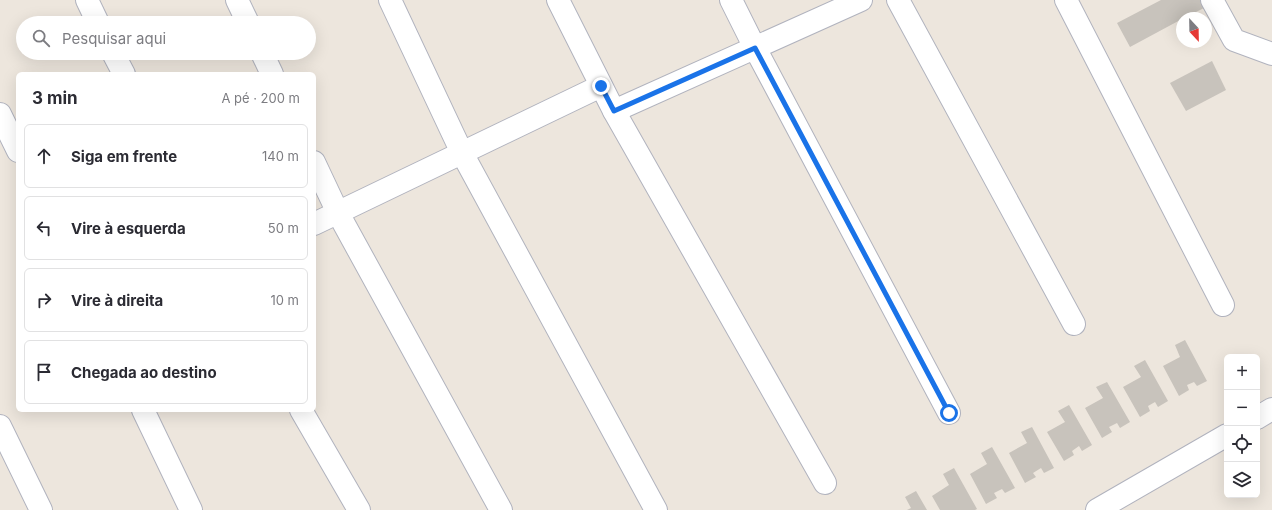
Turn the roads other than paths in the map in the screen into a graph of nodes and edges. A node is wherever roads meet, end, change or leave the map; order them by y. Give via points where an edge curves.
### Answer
1 (87, 0) edge
2 (237, 0) edge
3 (390, 0) edge
4 (558, 0) edge
5 (732, 0) edge
6 (861, 0) edge
7 (898, 0) edge
8 (1066, 0) edge
9 (1212, 0) edge
10 (95, 16) edge
11 (245, 16) edge
12 (755, 48) junction
13 (1272, 54) edge
14 (117, 60) edge
15 (265, 60) edge
16 (123, 72) edge
17 (271, 72) edge
18 (601, 86) junction
19 (614, 111) junction
20 (0, 114) edge
21 (16, 147) edge
22 (462, 153) junction
23 (316, 166) edge
24 (338, 212) junction
25 (316, 223) edge
26 (1222, 305) dead end
27 (1074, 324) dead end
28 (1272, 409) edge
29 (144, 412) edge
30 (302, 412) edge
31 (949, 413) dead end
32 (1260, 416) edge
33 (0, 426) edge
34 (1224, 437) edge
35 (825, 483) dead end
36 (41, 510) edge
37 (191, 510) edge
38 (359, 510) edge
39 (501, 510) edge
40 (656, 510) edge
41 (1098, 510) edge

1 - 10 street
2 - 11 street
3 - 22 street
4 - 18 street
5 - 12 street
6 - 12 street
7 - 27 street
8 - 26 street
9 - 13 street via 1234,40
12 - 19 street
12 - 31 street
14 - 16 street
15 - 17 street
18 - 19 street
18 - 22 street
19 - 35 street
20 - 21 street
22 - 24 street
22 - 40 street
23 - 24 street
24 - 25 street
24 - 39 street
28 - 32 street
29 - 37 street
30 - 38 street
33 - 36 street
34 - 41 street

